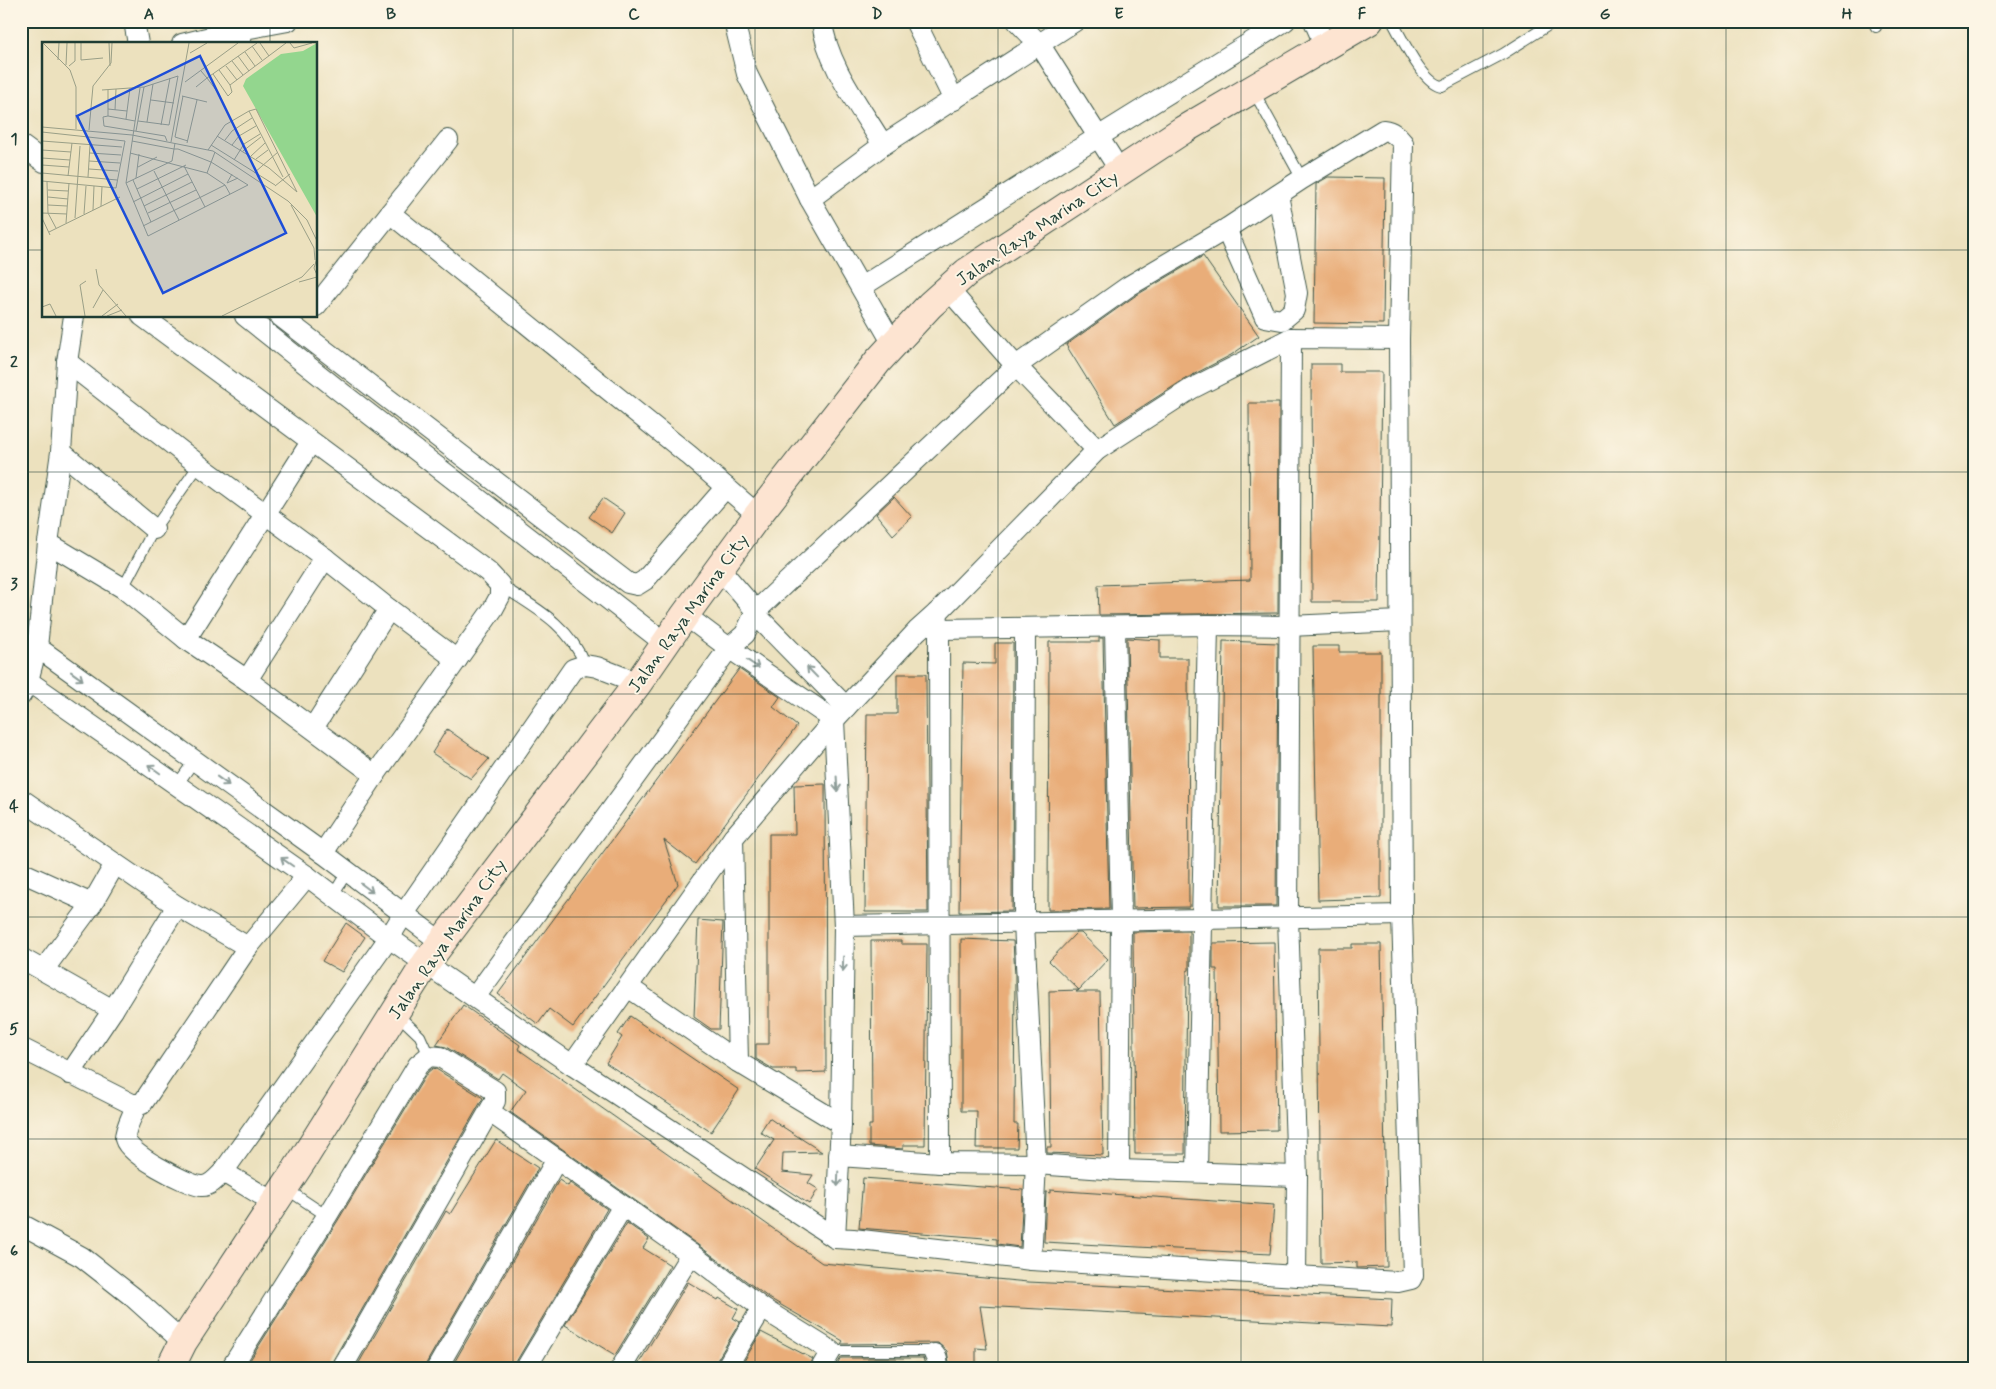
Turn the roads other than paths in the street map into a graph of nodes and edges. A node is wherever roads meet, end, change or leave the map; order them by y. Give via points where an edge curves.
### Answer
1 (134, 21) edge
2 (288, 21) edge
3 (734, 21) edge
4 (822, 21) edge
5 (915, 21) edge
6 (1017, 21) edge
7 (1285, 21) edge
8 (1314, 21) edge
9 (1369, 21) edge
10 (1392, 21) edge
11 (1556, 21) edge
12 (1065, 24) edge
13 (239, 32) edge
14 (138, 42) edge
15 (192, 42) edge
16 (1040, 45) junction
17 (1325, 46) junction
18 (1252, 89) junction
19 (954, 100) junction
20 (1098, 136) junction
21 (448, 140) dead end
22 (883, 145) junction
23 (21, 146) edge
24 (42, 161) edge
25 (1120, 172) junction
26 (1302, 179) junction
27 (1278, 195) junction
28 (810, 199) junction
29 (390, 214) junction
30 (1226, 229) junction
31 (861, 287) junction
32 (948, 289) junction
33 (318, 304) edge
34 (74, 318) edge
35 (145, 318) edge
36 (248, 318) edge
37 (287, 318) edge
38 (303, 323) edge
39 (1291, 338) junction
40 (1399, 339) junction
41 (894, 344) junction
42 (284, 347) junction
43 (67, 362) junction
44 (1016, 366) junction
45 (411, 431) junction
46 (311, 442) junction
47 (1097, 450) junction
48 (61, 452) junction
49 (199, 465) junction
50 (726, 487) junction
51 (264, 514) junction
52 (758, 515) junction
53 (154, 529) junction
54 (540, 531) junction
55 (48, 543) junction
56 (325, 558) junction
57 (719, 568) junction
58 (500, 585) junction
59 (123, 588) junction
60 (389, 610) junction
61 (756, 611) junction
62 (685, 615) junction
63 (938, 621) junction
64 (1400, 621) junction
65 (1208, 625) junction
66 (1289, 626) junction
67 (1115, 627) junction
68 (1025, 629) junction
69 (186, 638) junction
70 (666, 644) junction
71 (37, 647) junction
72 (729, 648) junction
73 (457, 660) junction
74 (585, 665) junction
75 (247, 680) junction
76 (638, 684) junction
77 (25, 688) edge
78 (840, 714) junction
79 (313, 728) junction
80 (194, 761) junction
81 (375, 775) junction
82 (177, 785) junction
83 (21, 799) edge
84 (734, 838) junction
85 (323, 854) junction
86 (115, 864) junction
87 (21, 872) edge
88 (347, 872) junction
89 (307, 876) junction
90 (333, 895) junction
91 (92, 904) junction
92 (177, 906) junction
93 (403, 915) junction
94 (1402, 915) junction
95 (1288, 918) junction
96 (1202, 920) junction
97 (1121, 921) junction
98 (1024, 923) junction
99 (940, 925) junction
100 (844, 926) junction
101 (388, 938) junction
102 (248, 947) junction
103 (433, 952) junction
104 (21, 958) edge
105 (44, 969) junction
106 (628, 986) junction
107 (475, 997) junction
108 (113, 1010) junction
109 (395, 1011) junction
110 (21, 1048) edge
111 (429, 1056) junction
112 (738, 1062) junction
113 (572, 1065) junction
114 (70, 1074) junction
115 (136, 1106) junction
116 (490, 1112) junction
117 (841, 1124) junction
118 (839, 1156) junction
119 (557, 1159) junction
120 (940, 1162) junction
121 (1036, 1164) junction
122 (1119, 1170) junction
123 (223, 1172) junction
124 (1198, 1172) junction
125 (1297, 1176) junction
126 (280, 1196) junction
127 (623, 1206) junction
128 (327, 1216) junction
129 (21, 1224) edge
130 (844, 1239) junction
131 (691, 1254) junction
132 (1031, 1260) junction
133 (1296, 1275) junction
134 (762, 1308) junction
135 (183, 1342) junction
136 (826, 1359) edge
137 (936, 1361) edge
138 (170, 1368) edge
139 (231, 1368) edge
140 (342, 1368) edge
141 (437, 1368) edge
142 (526, 1368) edge
143 (622, 1368) edge
144 (726, 1368) edge

1 - 14 street
2 - 13 street
3 - 28 street via 747,74
4 - 22 street via 830,57
5 - 19 street
6 - 16 street
7 - 20 street
8 - 17 street
9 - 17 main road, Jalan Raya Marina City
10 - 11 lane via 1431,82 1442,86
12 - 16 street
13 - 15 street
16 - 19 street
16 - 20 street
17 - 18 main road, Jalan Raya Marina City
18 - 25 main road, Jalan Raya Marina City
18 - 26 lane
19 - 22 street
20 - 25 street
20 - 31 street
21 - 29 street
22 - 28 street
23 - 24 street
25 - 32 main road, Jalan Raya Marina City via 967,272
26 - 27 street
26 - 40 street via 1383,130 1397,135 1403,143
27 - 30 street
27 - 30 street via 1297,293 1294,310 1282,320 1265,317
28 - 31 street
29 - 33 street
29 - 50 street
30 - 44 street via 1129,286
31 - 41 street
32 - 41 main road, Jalan Raya Marina City
32 - 44 street
34 - 43 street
35 - 46 street
36 - 42 street
37 - 38 street
38 - 42 street
38 - 45 street
39 - 40 street
39 - 47 street via 1191,389
39 - 66 street
40 - 64 street
41 - 52 main road, Jalan Raya Marina City
42 - 45 street
43 - 48 street
43 - 49 street
44 - 47 street
44 - 61 street
45 - 54 street
46 - 51 street
46 - 58 street via 488,572
47 - 63 street
48 - 53 street
48 - 55 street
49 - 51 street
49 - 53 lane
50 - 52 street
50 - 54 street via 645,580 637,585 628,583
51 - 56 street
51 - 69 street
52 - 57 main road, Jalan Raya Marina City
53 - 59 lane
54 - 70 street
55 - 59 street
55 - 71 street
56 - 60 street
56 - 75 street
57 - 61 street
57 - 62 main road, Jalan Raya Marina City
58 - 73 street via 500,596
58 - 74 lane via 552,618 579,649
59 - 69 street
60 - 73 street
60 - 79 street
61 - 72 street via 745,634
78 -> 61 street
62 - 70 main road, Jalan Raya Marina City
62 - 72 street
63 - 68 street
63 - 78 street via 917,631
63 - 99 street
64 - 66 street
64 - 94 street
65 - 66 street
65 - 67 street
65 - 96 street
66 - 95 street
67 - 68 street
67 - 97 street
68 - 98 street
69 - 75 street
70 - 76 main road, Jalan Raya Marina City
71 - 77 street
71 -> 80 street
72 -> 78 street
72 - 107 street
73 - 81 street
74 - 76 street via 597,666
74 - 93 street via 573,669
75 - 79 street
76 - 103 main road, Jalan Raya Marina City
82 -> 77 street
78 - 84 street
78 -> 100 street
79 - 81 street
80 - 82 lane
80 -> 85 street
81 - 85 street
89 -> 82 street
83 - 86 street
84 - 106 street
84 - 112 street
85 - 88 street
86 - 91 street
86 - 92 street
87 - 91 street
88 - 90 lane
88 -> 93 street
89 - 90 street
89 - 102 street
90 - 101 street
91 - 105 street
92 - 102 street
92 - 108 street
93 - 101 street
93 - 103 street
94 - 95 street
94 - 133 street via 1413,1275 1411,1279 1398,1282
95 - 96 street
95 - 125 street
96 - 97 street
96 - 124 street
97 - 98 street
97 - 122 street
98 - 99 street
98 - 121 street
99 - 100 street
99 - 120 street
100 -> 117 street
101 - 103 street
101 - 123 street
102 - 115 street via 142,1104
103 - 107 street
103 - 109 main road, Jalan Raya Marina City
104 - 105 street
105 - 108 street
106 - 112 street
106 - 113 street
107 - 113 street
108 - 114 street
109 - 111 lane via 420,1036
109 - 126 main road, Jalan Raya Marina City
110 - 114 street
111 - 116 street via 440,1057 496,1091
111 - 128 street via 418,1065
112 - 117 street
113 - 130 street
114 - 115 street
115 - 123 street via 124,1138 127,1146 138,1155 185,1181 202,1186 212,1183
116 - 119 street
116 - 140 street
117 - 118 street
118 - 120 street
118 -> 130 street
119 - 127 street
119 - 141 street
120 - 121 street
121 - 122 street
121 - 132 street
122 - 124 street
123 - 126 street
124 - 125 street
125 - 133 street
126 - 128 lane
126 - 135 main road, Jalan Raya Marina City
127 - 131 street
127 - 142 street
128 - 139 street
129 - 135 street via 82,1257
130 - 132 street
131 - 134 street
131 - 143 street
132 - 133 street
134 - 136 street
134 - 144 street
135 - 138 main road, Jalan Raya Marina City
136 - 137 lane via 928,1351

